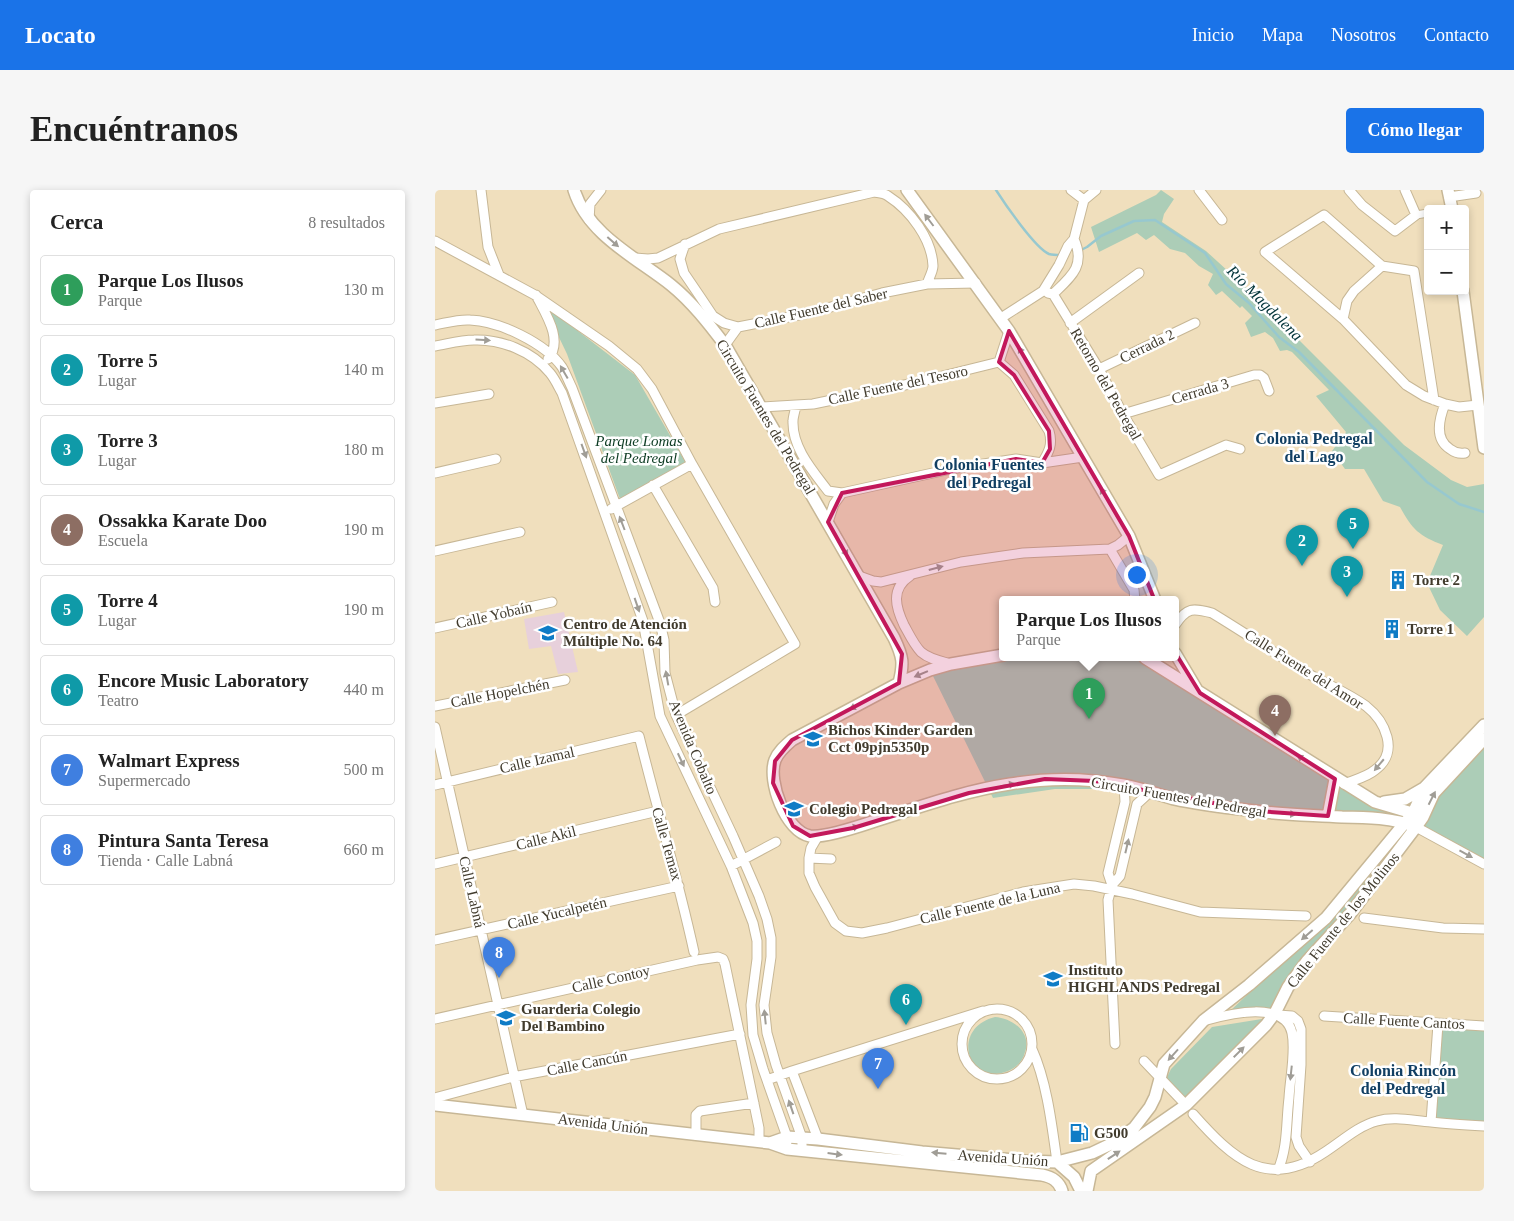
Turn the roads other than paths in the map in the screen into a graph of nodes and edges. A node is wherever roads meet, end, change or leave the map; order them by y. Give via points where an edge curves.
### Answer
1 (481, 190) edge
2 (574, 190) edge
3 (601, 190) edge
4 (907, 190) edge
5 (1071, 190) edge
6 (1096, 190) edge
7 (1199, 190) edge
8 (1349, 190) edge
9 (1405, 190) edge
10 (874, 191) edge
11 (1449, 193) edge
12 (1476, 193) dead end
13 (1084, 200) junction
14 (1424, 214) edge
15 (1416, 215) junction
16 (589, 220) junction
17 (1222, 220) dead end
18 (435, 241) edge
19 (1071, 243) junction
20 (685, 244) junction
21 (632, 258) junction
22 (1382, 266) junction
23 (1139, 273) dead end
24 (499, 275) junction
25 (976, 283) junction
26 (927, 284) junction
27 (1043, 291) junction
28 (535, 294) junction
29 (1053, 294) junction
30 (1464, 295) edge
31 (1001, 318) junction
32 (1343, 319) junction
33 (1070, 322) junction
34 (1195, 323) dead end
35 (435, 325) edge
36 (738, 327) junction
37 (1009, 331) junction
38 (435, 346) edge
39 (725, 346) junction
40 (551, 355) junction
41 (999, 362) junction
42 (543, 365) junction
43 (1099, 370) junction
44 (1269, 391) dead end
45 (489, 394) dead end
46 (1433, 400) junction
47 (435, 404) edge
48 (1445, 404) junction
49 (1478, 405) junction
50 (796, 406) junction
51 (761, 407) junction
52 (1123, 414) junction
53 (1484, 448) edge
54 (1240, 449) dead end
55 (1465, 453) dead end
56 (1083, 458) junction
57 (496, 459) dead end
58 (692, 464) junction
59 (1042, 464) junction
60 (435, 473) edge
61 (653, 485) junction
62 (842, 493) junction
63 (616, 507) junction
64 (605, 512) junction
65 (828, 522) junction
66 (520, 532) dead end
67 (1129, 536) junction
68 (1110, 549) junction
69 (435, 551) edge
70 (911, 575) junction
71 (859, 576) junction
72 (1135, 596) edge
73 (1153, 596) edge
74 (552, 602) dead end
75 (715, 602) dead end
76 (1179, 621) edge
77 (435, 628) edge
78 (999, 656) edge
79 (1179, 659) edge
80 (1150, 661) edge
81 (951, 664) junction
82 (565, 680) dead end
83 (899, 683) junction
84 (1200, 693) junction
85 (435, 706) edge
86 (676, 715) junction
87 (1484, 725) edge
88 (435, 727) edge
89 (639, 736) joint
90 (1484, 739) edge
91 (1340, 781) junction
92 (447, 782) junction
93 (435, 785) edge
94 (1124, 785) junction
95 (1425, 787) junction
96 (1150, 792) junction
97 (1375, 802) junction
98 (1395, 808) junction
99 (657, 811) junction
100 (1328, 816) junction
101 (1391, 820) junction
102 (1415, 820) junction
103 (819, 836) junction
104 (776, 842) dead end
105 (464, 858) junction
106 (809, 858) junction
107 (831, 859) dead end
108 (743, 860) junction
109 (435, 864) edge
110 (1484, 864) edge
111 (731, 866) junction
112 (679, 886) junction
113 (1111, 887) junction
114 (1306, 916) dead end
115 (1364, 918) dead end
116 (1484, 929) edge
117 (480, 930) junction
118 (435, 940) edge
119 (694, 952) dead end
120 (497, 1005) junction
121 (983, 1011) junction
122 (1277, 1014) junction
123 (1324, 1016) dead end
124 (435, 1018) edge
125 (1204, 1020) junction
126 (1438, 1024) junction
127 (1484, 1026) edge
128 (740, 1034) junction
129 (1115, 1044) dead end
130 (1032, 1049) junction
131 (1144, 1061) dead end
132 (792, 1071) junction
133 (780, 1075) junction
134 (513, 1077) junction
135 (1159, 1078) junction
136 (767, 1080) junction
137 (435, 1098) edge
138 (1293, 1098) junction
139 (754, 1103) junction
140 (435, 1105) edge
141 (1190, 1110) junction
142 (523, 1115) junction
143 (1431, 1122) junction
144 (1484, 1126) edge
145 (696, 1135) junction
146 (787, 1137) junction
147 (802, 1138) junction
148 (818, 1139) junction
149 (765, 1142) junction
150 (787, 1149) junction
151 (802, 1150) junction
152 (1057, 1162) junction
153 (1310, 1162) junction
154 (1278, 1170) junction
155 (1063, 1191) edge
156 (1081, 1191) edge
157 (1087, 1191) edge

1 - 24 street via 488,247
2 - 16 street, Circuito Fuentes del Pedregal
3 - 16 street via 590,204
25 -> 4 street
5 - 13 street
6 - 13 street
7 - 17 street
8 - 15 street via 1362,205 1395,231
9 - 15 street
10 - 20 street via 719,229
10 - 26 street via 887,194 906,210 925,237 933,267
11 - 12 street
13 - 19 street
14 - 15 street
16 -> 21 street, Circuito Fuentes del Pedregal
18 - 24 street
19 - 27 street
19 - 29 street via 1078,248 1077,268
20 - 21 street via 658,258
20 - 36 street via 681,259 684,273 713,316
21 - 39 street, Circuito Fuentes del Pedregal via 673,286
22 - 32 street via 1347,301
22 - 32 street via 1324,215 1265,252
22 - 46 street via 1414,271
23 - 33 street
24 - 28 street
25 - 26 street, Calle Fuente del Saber
25 - 31 street
26 - 36 street, Calle Fuente del Saber
27 - 29 street
27 - 31 street
28 - 40 street via 555,340
28 - 58 street via 637,369 652,389
29 - 33 street, Retorno del Pedregal
30 - 49 street
31 - 37 street
32 - 46 street via 1405,385
33 - 43 street, Retorno del Pedregal
34 - 43 street, Cerrada 2
35 - 40 street, Avenida Cobalto via 470,320 501,326 531,340
36 - 39 street, Calle Fuente del Saber
37 - 41 street
56 -> 37 street
38 -> 42 street, Avenida Cobalto via 472,340 497,341 519,349
39 - 51 street, Circuito Fuentes del Pedregal
40 - 42 street
63 -> 40 street, Avenida Cobalto via 572,388 562,367
41 - 50 street, Calle Fuente del Tesoro
41 - 59 street via 1015,376 1049,431 1050,450
42 -> 64 street, Avenida Cobalto via 562,393
43 - 52 street, Retorno del Pedregal
44 - 52 street, Cerrada 3 via 1264,378 1260,374 1253,375
45 - 47 street
46 - 48 street
48 - 49 street via 1459,407
48 - 55 street via 1440,423 1441,438 1453,452
49 - 53 street
50 - 51 street, Calle Fuente del Tesoro
50 - 62 street via 792,421 795,438 806,462 828,491
51 - 65 street, Circuito Fuentes del Pedregal
52 - 54 street, Retorno del Pedregal via 1159,475 1226,445
56 - 59 street
67 -> 56 street
57 - 60 street
58 - 61 street
58 - 86 street via 795,644
59 - 62 street via 1016,459 951,469
61 - 63 street
61 - 75 street via 713,588
62 - 65 street
63 - 64 street
86 -> 63 street, Avenida Cobalto via 665,673 660,623
64 -> 111 street, Avenida Cobalto via 643,620 660,716
65 -> 71 street, Circuito Fuentes del Pedregal
66 - 69 street
67 - 68 street
67 - 73 street
70 -> 68 street via 961,562 1014,555
68 - 72 street
70 - 71 street via 881,582
70 - 81 street via 898,590 897,610 920,651
71 - 83 street, Circuito Fuentes del Pedregal via 902,654
74 - 77 street, Calle Yobaín
76 -> 91 street, Calle Fuente del Amor via 1195,609 1212,613 1377,715 1388,737 1384,760 1376,770
78 - 81 street
79 - 84 street, Circuito Fuentes del Pedregal
80 - 84 street, Circuito Fuentes del Pedregal
81 -> 83 street
82 - 85 street, Calle Hopelchén
83 -> 103 street via 792,740 775,761 773,783 785,813 802,833
91 -> 84 street, Circuito Fuentes del Pedregal
86 - 108 street, Avenida Cobalto
87 - 95 street, Calle Fuente de los Molinos
88 - 92 street, Calle Labná
89 - 92 street, Calle Izamal
89 - 99 street, Calle Temax
102 -> 90 street, Calle Fuente de los Molinos via 1434,793
91 - 97 street, Circuito Fuentes del Pedregal
91 - 100 street
92 - 93 street, Calle Izamal
92 - 105 street, Calle Labná
94 - 96 street, Circuito Fuentes del Pedregal
103 -> 94 street, Circuito Fuentes del Pedregal via 1009,784 1045,779
94 - 113 street via 1125,802 1108,873
95 - 97 street via 1405,799
95 - 102 street, Calle Fuente de los Molinos
96 -> 100 street, Circuito Fuentes del Pedregal via 1256,811
113 -> 96 street via 1120,876 1137,804
97 - 98 street, Circuito Fuentes del Pedregal
98 - 101 street
98 - 102 street, Circuito Fuentes del Pedregal
99 - 105 street, Calle Akil
99 - 112 street, Calle Temax
100 - 101 street, Circuito Fuentes del Pedregal
101 - 102 street, Circuito Fuentes del Pedregal
102 -> 110 street, Circuito Fuentes del Pedregal
102 - 122 street, Calle Fuente de los Molinos via 1351,914 1289,987
102 -> 125 street, Calle Fuente de los Molinos via 1326,918
103 - 106 street
104 - 108 street
105 - 109 street, Calle Akil
105 - 117 street, Calle Labná
106 - 107 street
106 - 113 street, Calle Fuente de la Luna via 809,873 835,924 846,931 862,933 1051,887 1074,884
108 - 111 street
133 -> 108 street, Avenida Cobalto via 767,1033 764,1005 771,938 759,896
111 - 136 street, Avenida Cobalto via 746,900 757,941 751,1004 753,1035
112 - 117 street, Calle Yucalpetén
112 - 119 street, Calle Temax
113 - 114 street, Calle Fuente de la Luna via 1200,912
113 - 129 street via 1108,900
115 - 116 street via 1443,928
117 - 118 street, Calle Yucalpetén
117 - 120 street, Calle Labná
120 - 124 street, Calle Contoy
120 - 128 street, Calle Contoy via 718,957 725,964
120 - 134 street, Calle Labná
121 - 130 street via 1004,1009 1018,1016 1028,1028
121 - 130 street via 973,1018 962,1039 967,1062 976,1072 998,1079 1010,1076 1020,1070
121 - 132 street
122 - 125 street via 1227,1014
122 - 138 street via 1292,1016 1301,1029 1301,1065
141 -> 122 street, Calle Fuente de los Molinos
123 - 126 street, Calle Fuente Cantos
125 -> 135 street, Calle Fuente de los Molinos via 1165,1064
126 - 127 street, Calle Fuente Cantos
126 - 143 street
128 - 134 street, Calle Cancún
128 - 139 street
130 - 152 street via 1049,1113
131 - 135 street
132 - 133 street
132 - 148 street
133 - 136 street
147 -> 133 street, Avenida Cobalto
134 - 137 street, Calle Cancún
134 - 142 street, Calle Labná
135 - 141 street
135 - 152 street, Calle Fuente de los Molinos via 1155,1097 1134,1128 1092,1153
136 - 146 street, Avenida Cobalto
138 - 153 street via 1297,1137
138 - 154 street via 1284,1156
139 - 145 street via 700,1111 696,1115
139 - 149 street
140 - 142 street, Avenida Unión
141 - 154 street via 1240,1159 1255,1168
157 -> 141 street, Calle Fuente de los Molinos via 1089,1175 1097,1166
142 - 145 street, Avenida Unión
143 - 144 street
143 - 153 street via 1377,1121 1355,1131
145 - 149 street, Avenida Unión
146 - 147 street, Avenida Unión
146 - 149 street, Avenida Unión
146 - 150 street, Avenida Cobalto
147 - 148 street, Avenida Unión
147 - 151 street, Avenida Cobalto
152 -> 148 street, Avenida Unión via 922,1152
149 - 150 street, Avenida Unión
150 - 151 street, Avenida Unión
151 -> 155 street, Avenida Unión via 1042,1175 1055,1180
152 - 156 street via 1074,1177
153 - 154 street

